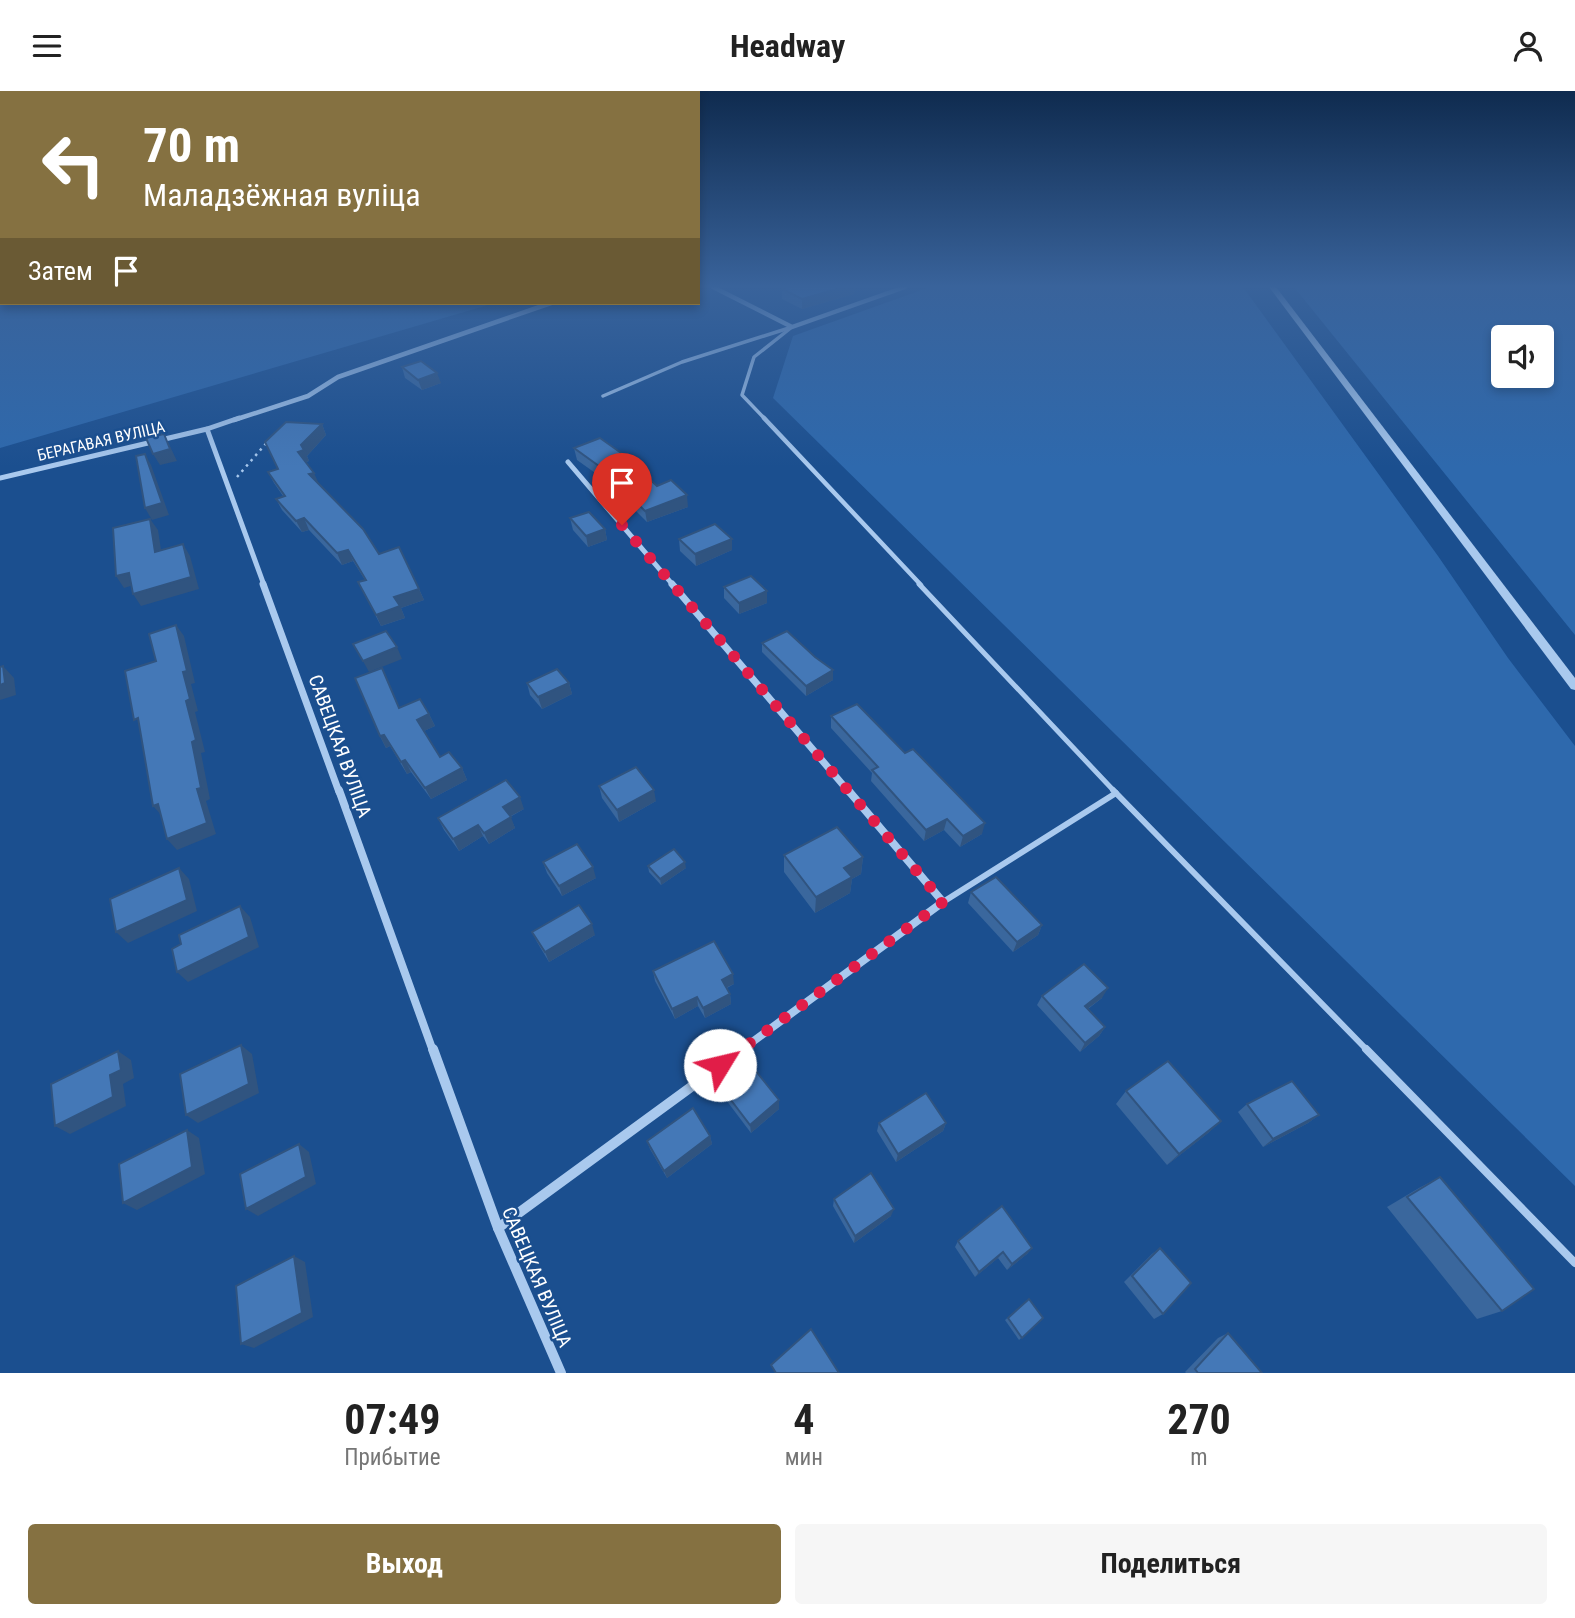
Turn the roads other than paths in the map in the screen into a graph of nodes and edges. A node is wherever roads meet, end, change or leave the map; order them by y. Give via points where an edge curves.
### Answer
1 (423, 347) edge
2 (730, 347) edge
3 (766, 347) edge
4 (1317, 347) edge
5 (603, 395) dead end
6 (207, 429) junction
7 (568, 462) dead end
8 (0, 478) edge
9 (1575, 686) edge
10 (1116, 793) junction
11 (943, 902) junction
12 (498, 1229) junction
13 (1575, 1263) edge
14 (561, 1373) edge

1 - 6 street via 338,377 308,396
2 - 5 lane
3 - 10 lane via 754,356 742,395
4 - 9 street
6 - 8 street, БЕРАГАВАЯ ВУЛІЦА
6 - 12 street, САВЕЦКАЯ ВУЛІЦА
7 - 11 street
10 - 11 lane
10 - 13 lane
11 - 12 street
12 - 14 street, САВЕЦКАЯ ВУЛІЦА

